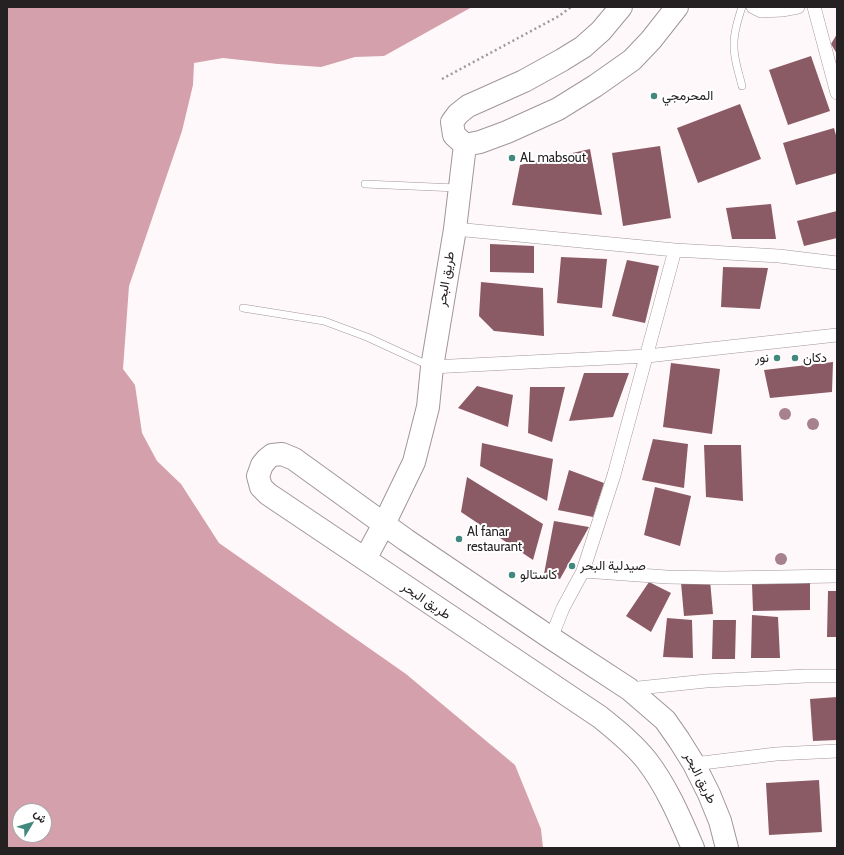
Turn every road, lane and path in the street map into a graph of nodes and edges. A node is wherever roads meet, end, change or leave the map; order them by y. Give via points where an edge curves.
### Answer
1 (571, 7) edge
2 (621, 7) edge
3 (677, 7) edge
4 (742, 7) edge
5 (753, 7) edge
6 (798, 7) edge
7 (814, 7) edge
8 (442, 79) dead end
9 (742, 86) dead end
10 (837, 93) edge
11 (465, 145) junction
12 (365, 184) dead end
13 (460, 188) junction
14 (455, 229) junction
15 (675, 250) junction
16 (837, 263) edge
17 (243, 308) dead end
18 (837, 335) edge
19 (647, 356) junction
20 (432, 367) junction
21 (384, 524) junction
22 (365, 560) junction
23 (583, 570) junction
24 (837, 576) edge
25 (551, 638) junction
26 (837, 676) edge
27 (630, 690) junction
28 (837, 751) edge
29 (694, 764) junction
30 (693, 848) edge
31 (727, 848) edge

1 - 8 path via 559,16
2 - 11 highway via 584,47 524,81 468,106 458,114 452,122 454,135
3 - 11 highway via 632,60 595,86 558,108 507,132
4 - 9 lane via 736,25 734,44 735,60
5 - 6 street via 761,11
7 - 10 street
11 - 13 highway, طريق البحر
12 - 13 lane
13 - 14 highway, طريق البحر
14 - 15 street
14 - 20 highway, طريق البحر
15 - 16 street via 779,256
15 - 19 street
17 - 20 lane via 324,321 367,336
18 - 19 street
19 - 20 street
19 - 23 street via 614,475
20 - 21 highway, طريق البحر via 428,407 414,462
21 - 22 highway
21 - 22 highway, طريق البحر via 294,459 282,454 272,455 262,465 258,476 261,487 268,494
21 - 25 highway, طريق البحر
22 - 30 highway, طريق البحر via 600,717 622,735 647,761 666,790
23 - 24 street via 717,578
23 - 25 street
25 - 27 highway, طريق البحر
26 - 27 street via 706,681
27 - 29 highway, طريق البحر via 665,720
28 - 29 street via 776,754
29 - 31 highway, طريق البحر via 720,821

